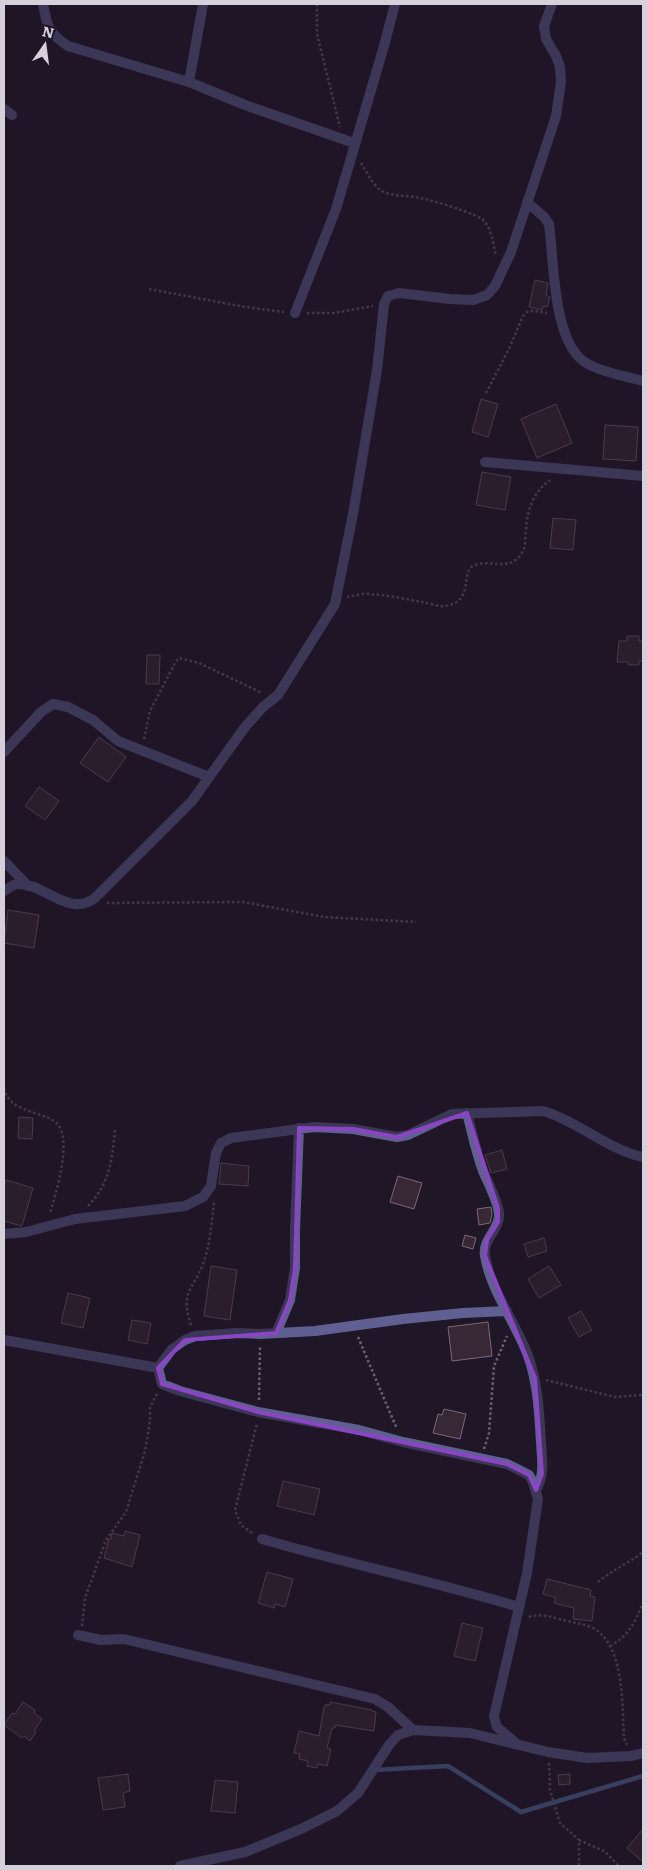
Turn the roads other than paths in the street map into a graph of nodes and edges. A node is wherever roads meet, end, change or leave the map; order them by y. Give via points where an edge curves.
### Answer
1 (43, 4) edge
2 (203, 4) edge
3 (395, 4) edge
4 (552, 4) edge
5 (189, 82) junction
6 (350, 144) junction
7 (527, 202) junction
8 (295, 313) road end
9 (643, 381) edge
10 (485, 462) dead end
11 (643, 476) edge
12 (4, 752) edge
13 (209, 778) junction
14 (4, 861) edge
15 (28, 886) junction
16 (4, 891) edge
17 (467, 1113) junction
18 (299, 1128) junction
19 (643, 1158) edge
20 (4, 1234) edge
21 (507, 1311) junction
22 (276, 1333) junction
23 (4, 1340) edge
24 (158, 1368) junction
25 (536, 1490) junction
26 (262, 1539) road end
27 (519, 1607) junction
28 (78, 1635) road end
29 (413, 1730) junction
30 (517, 1744) junction
31 (643, 1752) edge
32 (180, 1866) edge

1 - 5 street via 47,26 55,38 68,46
2 - 5 street
3 - 6 street
4 - 7 street via 545,21 545,33 560,67 561,82 556,116
5 - 6 street
6 - 8 street via 336,209
7 - 9 street via 549,224 554,287 570,345 577,356 587,364
7 - 13 street via 503,272 487,296 473,300 399,292 388,296 384,304 377,370 335,604 278,695 245,727
10 - 11 street
12 - 13 street via 40,712 53,704 68,707 93,720 118,741
13 - 15 street via 192,801 88,904 76,906
14 - 15 street
15 - 16 street via 16,884
17 - 18 street via 452,1114 397,1137 353,1129
17 - 19 street via 543,1111
17 - 21 street via 482,1169 498,1208 498,1222 487,1240 485,1256 495,1288
18 - 20 street via 221,1142 211,1186 203,1197 185,1206 75,1219 26,1232
18 - 22 street via 295,1268 290,1300
21 - 22 street
21 - 25 street via 535,1378 542,1474
22 - 24 street via 195,1336 172,1349
23 - 24 street
24 - 25 street via 162,1384 180,1391 258,1412 359,1430 518,1468 529,1475
25 - 27 street via 538,1499 529,1564
26 - 27 street
27 - 30 street via 494,1716 497,1727
28 - 29 street via 101,1640 124,1639 375,1699
29 - 30 street via 470,1733
29 - 32 street via 398,1735 358,1793 336,1811 245,1852
30 - 31 street via 587,1758 631,1756

